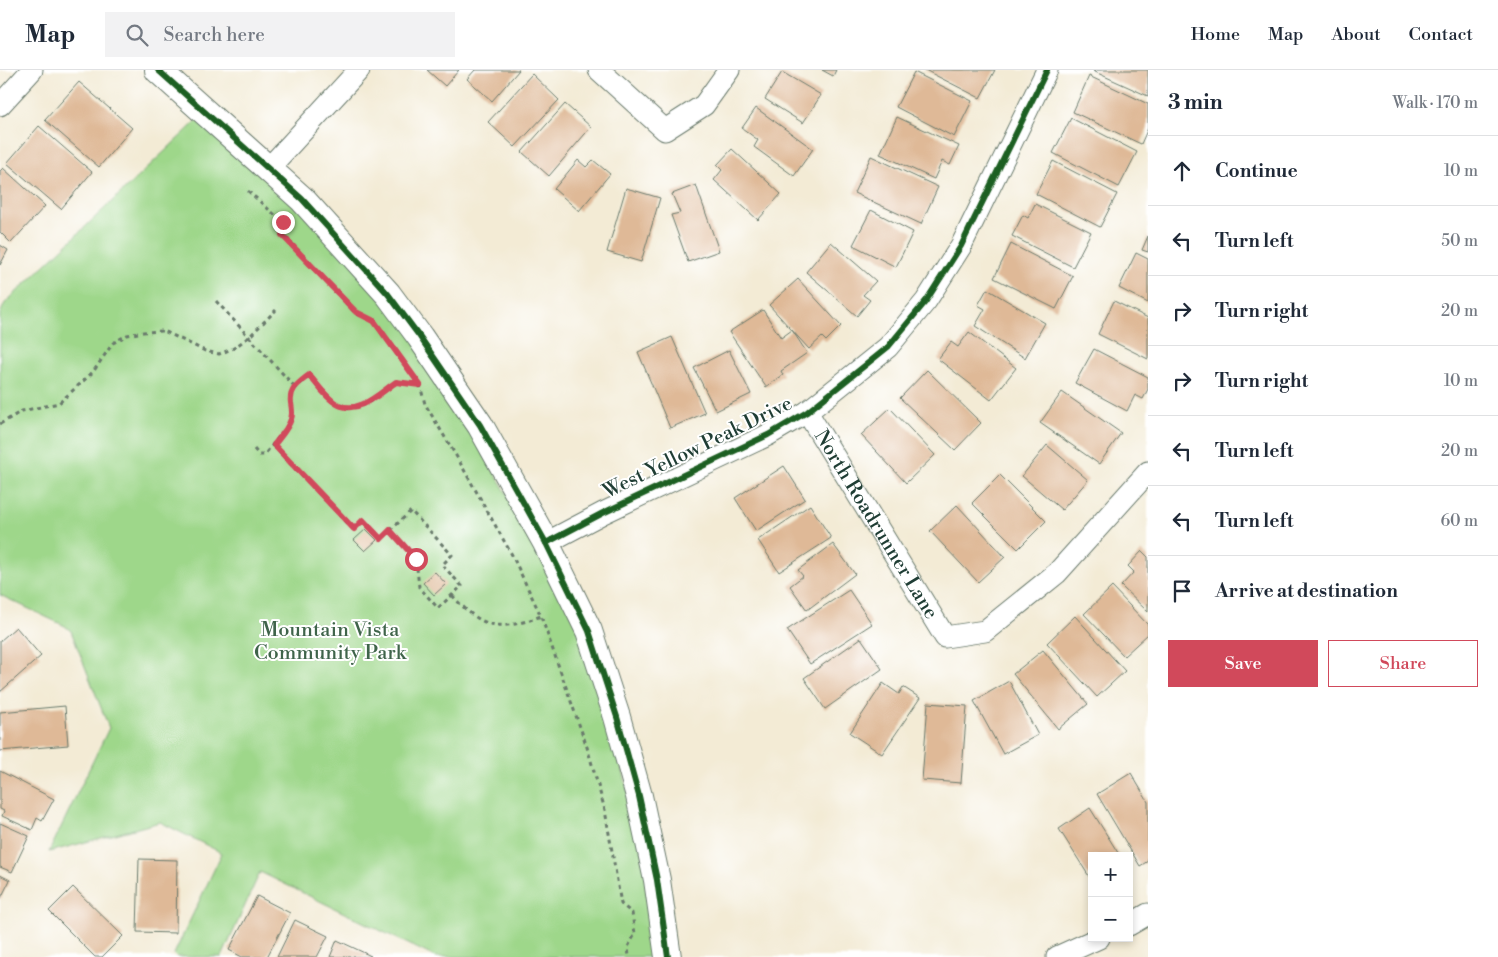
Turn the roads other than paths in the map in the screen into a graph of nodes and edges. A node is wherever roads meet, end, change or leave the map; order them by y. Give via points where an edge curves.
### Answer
1 (32, 70) edge
2 (158, 70) edge
3 (599, 70) edge
4 (729, 70) edge
5 (1047, 70) edge
6 (354, 75) edge
7 (0, 104) edge
8 (268, 168) junction
9 (807, 412) junction
10 (1148, 472) edge
11 (546, 543) junction
12 (1148, 914) edge
13 (1133, 923) edge
14 (1091, 942) edge
15 (668, 957) edge
16 (1057, 957) edge

1 - 7 street
2 - 8 street
3 - 4 street via 665,130 704,105
5 - 9 street, West Yellow Peak Drive via 961,246 926,301 888,347
6 - 8 street
8 - 11 street via 316,213 388,294 415,330 480,425
9 - 10 street, North Roadrunner Lane via 945,637 985,631 1058,574
9 - 11 street, West Yellow Peak Drive via 768,435
11 - 15 street via 589,631 617,717 643,814
12 - 13 street
14 - 16 street

